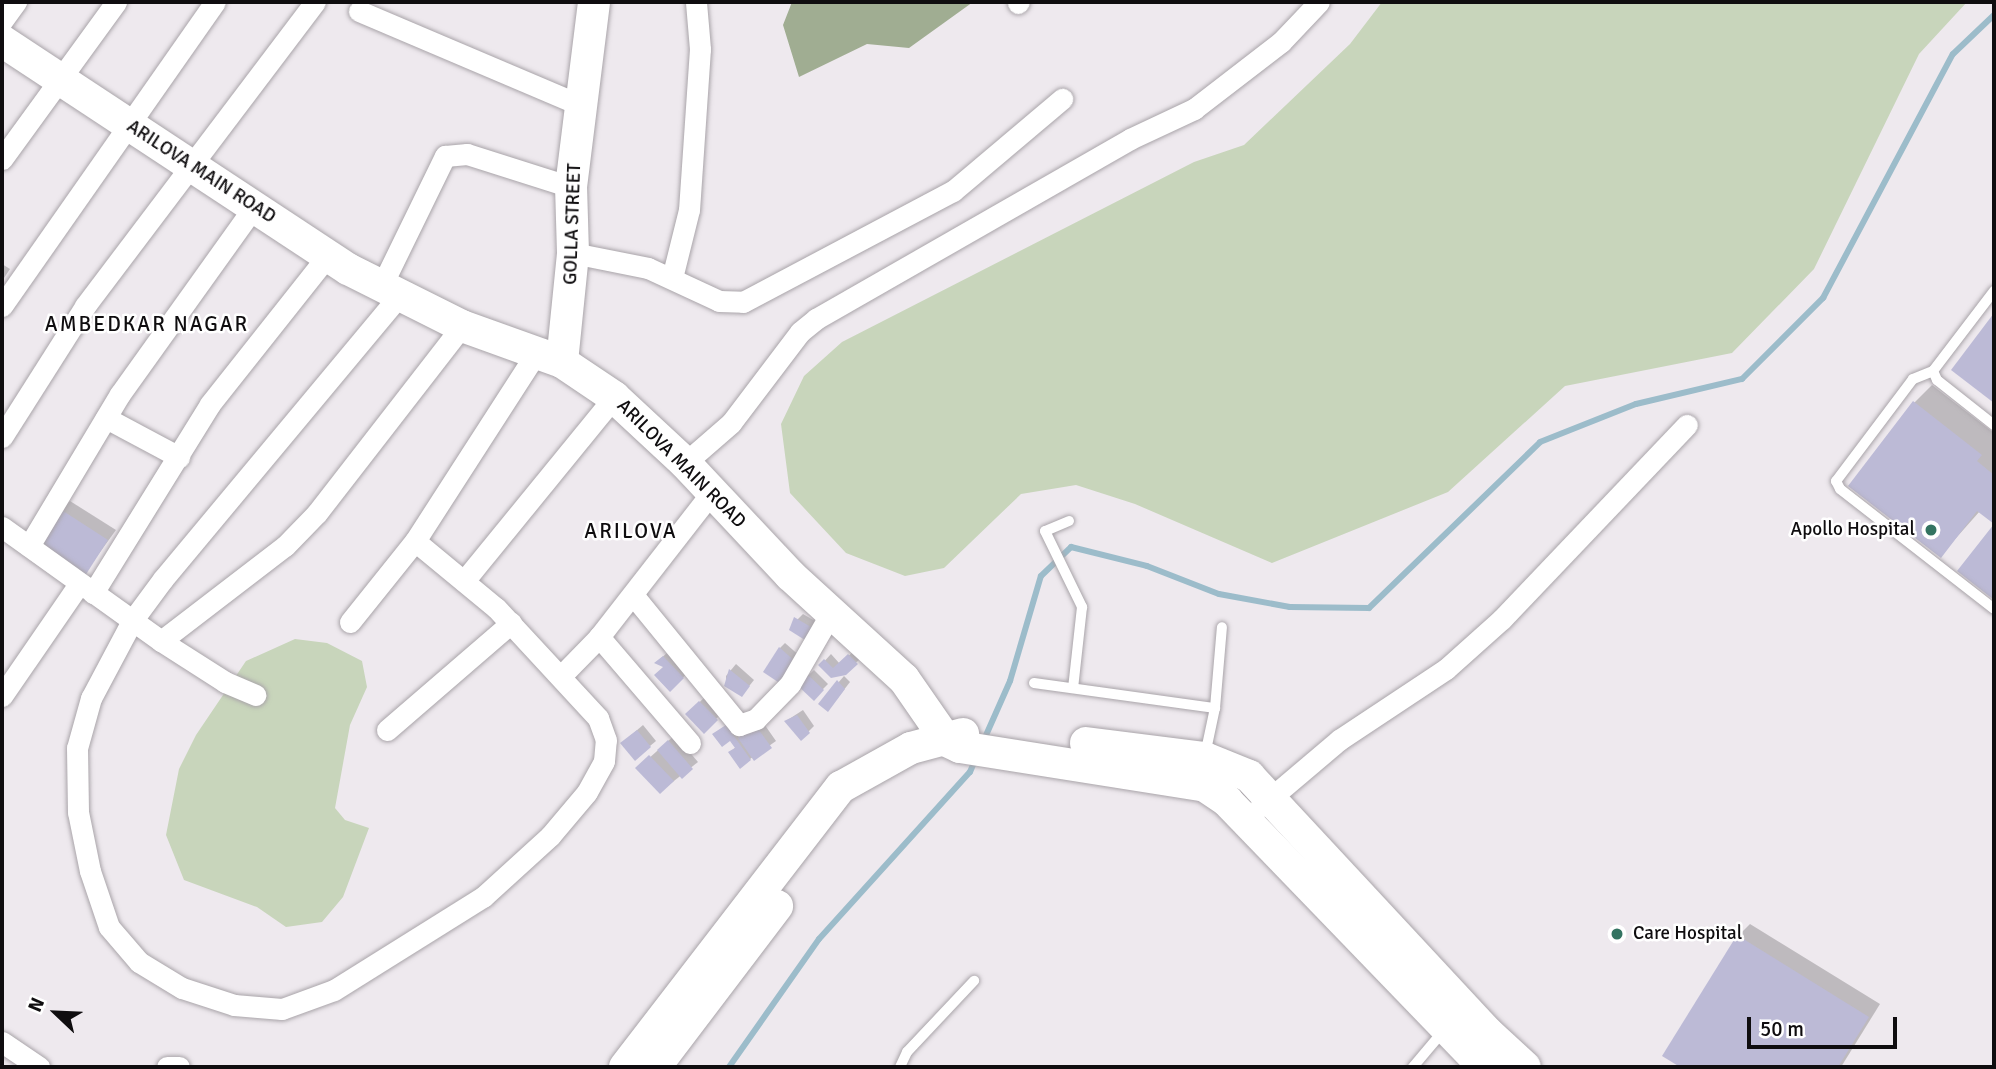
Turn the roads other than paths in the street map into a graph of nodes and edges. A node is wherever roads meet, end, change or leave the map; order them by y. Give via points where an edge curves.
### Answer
1 (16, 2) edge
2 (116, 2) edge
3 (215, 2) edge
4 (315, 2) edge
5 (594, 2) edge
6 (696, 2) edge
7 (1319, 2) edge
8 (359, 11) dead end
9 (2, 21) edge
10 (2, 41) edge
11 (60, 79) junction
12 (1062, 99) dead end
13 (583, 106) junction
14 (131, 126) junction
15 (2, 159) edge
16 (190, 165) junction
17 (571, 187) junction
18 (254, 207) junction
19 (573, 253) junction
20 (327, 255) junction
21 (672, 278) junction
22 (1994, 291) edge
23 (389, 292) junction
24 (2, 306) edge
25 (462, 326) junction
26 (549, 357) junction
27 (1933, 371) junction
28 (614, 397) junction
29 (106, 418) junction
30 (1686, 425) dead end
31 (1994, 425) edge
32 (2, 437) edge
33 (179, 457) junction
34 (685, 463) junction
35 (711, 493) junction
36 (1069, 521) dead end
37 (2, 527) edge
38 (415, 541) junction
39 (29, 546) junction
40 (464, 581) junction
41 (86, 589) junction
42 (633, 595) junction
43 (1994, 609) edge
44 (831, 613) junction
45 (132, 621) junction
46 (350, 622) dead end
47 (511, 623) junction
48 (1222, 627) dead end
49 (599, 637) junction
50 (161, 641) junction
51 (561, 676) junction
52 (1034, 683) dead end
53 (1073, 688) junction
54 (256, 695) dead end
55 (2, 696) edge
56 (1216, 708) junction
57 (387, 730) dead end
58 (978, 740) junction
59 (690, 743) dead end
60 (1205, 758) junction
61 (892, 759) junction
62 (1271, 796) junction
63 (1247, 822) junction
64 (974, 981) dead end
65 (1446, 1028) junction
66 (2, 1042) edge
67 (39, 1067) edge
68 (167, 1067) edge
69 (179, 1067) edge
70 (625, 1067) edge
71 (655, 1067) edge
72 (900, 1067) edge
73 (1413, 1067) edge
74 (1484, 1067) edge
75 (1525, 1067) edge

1 - 9 street
2 - 11 street
3 - 14 street
4 - 16 street
5 - 13 street, GOLLA STREET
6 - 21 street via 700,49 689,210
7 - 34 street via 1281,42 1194,109 1108,152 816,319 800,332 731,424
8 - 13 street
10 - 11 street, ARILOVA MAIN ROAD
11 - 14 street, ARILOVA MAIN ROAD
11 - 15 street
12 - 21 street via 953,191 758,296 730,304
13 - 17 street, GOLLA STREET
14 - 16 street, ARILOVA MAIN ROAD
14 - 24 street
16 - 18 street, ARILOVA MAIN ROAD
16 - 32 street via 85,306
17 - 19 street, GOLLA STREET
17 - 23 street via 467,154 445,156
18 - 20 street, ARILOVA MAIN ROAD
18 - 29 street
19 - 21 street via 621,260
19 - 26 street, GOLLA STREET
20 - 23 street, ARILOVA MAIN ROAD
20 - 33 street via 210,404
22 - 27 lane
23 - 25 street, ARILOVA MAIN ROAD
23 - 45 street
25 - 26 street, ARILOVA MAIN ROAD
25 - 50 street via 317,513 276,553
26 - 28 street, ARILOVA MAIN ROAD
26 - 38 street
27 - 31 lane via 1937,380
27 - 43 lane via 1913,379 1836,481 1840,489
28 - 34 street, ARILOVA MAIN ROAD
28 - 40 street
29 - 33 street
29 - 39 street
30 - 62 street via 1502,619 1446,669 1339,740
33 - 41 street
34 - 35 street, ARILOVA MAIN ROAD
35 - 42 street
35 - 44 street, ARILOVA MAIN ROAD
36 - 53 lane via 1049,526 1048,538 1082,607
37 - 39 street
38 - 40 street
38 - 46 street
39 - 41 street
40 - 47 street
41 - 45 street
41 - 55 street
42 - 44 street via 739,725 756,719 790,684
42 - 49 street
44 - 58 street, ARILOVA MAIN ROAD
45 - 50 street
45 - 51 street via 91,698 77,748 78,812 90,871 109,927 139,961 182,988 234,1005 282,1009 334,990 483,897 550,836 587,792 604,761 606,740 598,718
47 - 51 street
47 - 57 street
48 - 56 lane
49 - 51 street
49 - 59 street
50 - 54 street via 225,682
52 - 53 lane
53 - 56 lane
56 - 60 lane
58 - 60 street
58 - 61 street via 929,742
58 - 63 street via 1189,780 1227,801
60 - 62 street via 1249,776
61 - 70 street via 841,788
61 - 71 street
62 - 63 street
62 - 75 street via 1488,1033
63 - 65 street
64 - 72 lane via 907,1052
65 - 73 lane
65 - 74 street
66 - 67 street
68 - 69 street

